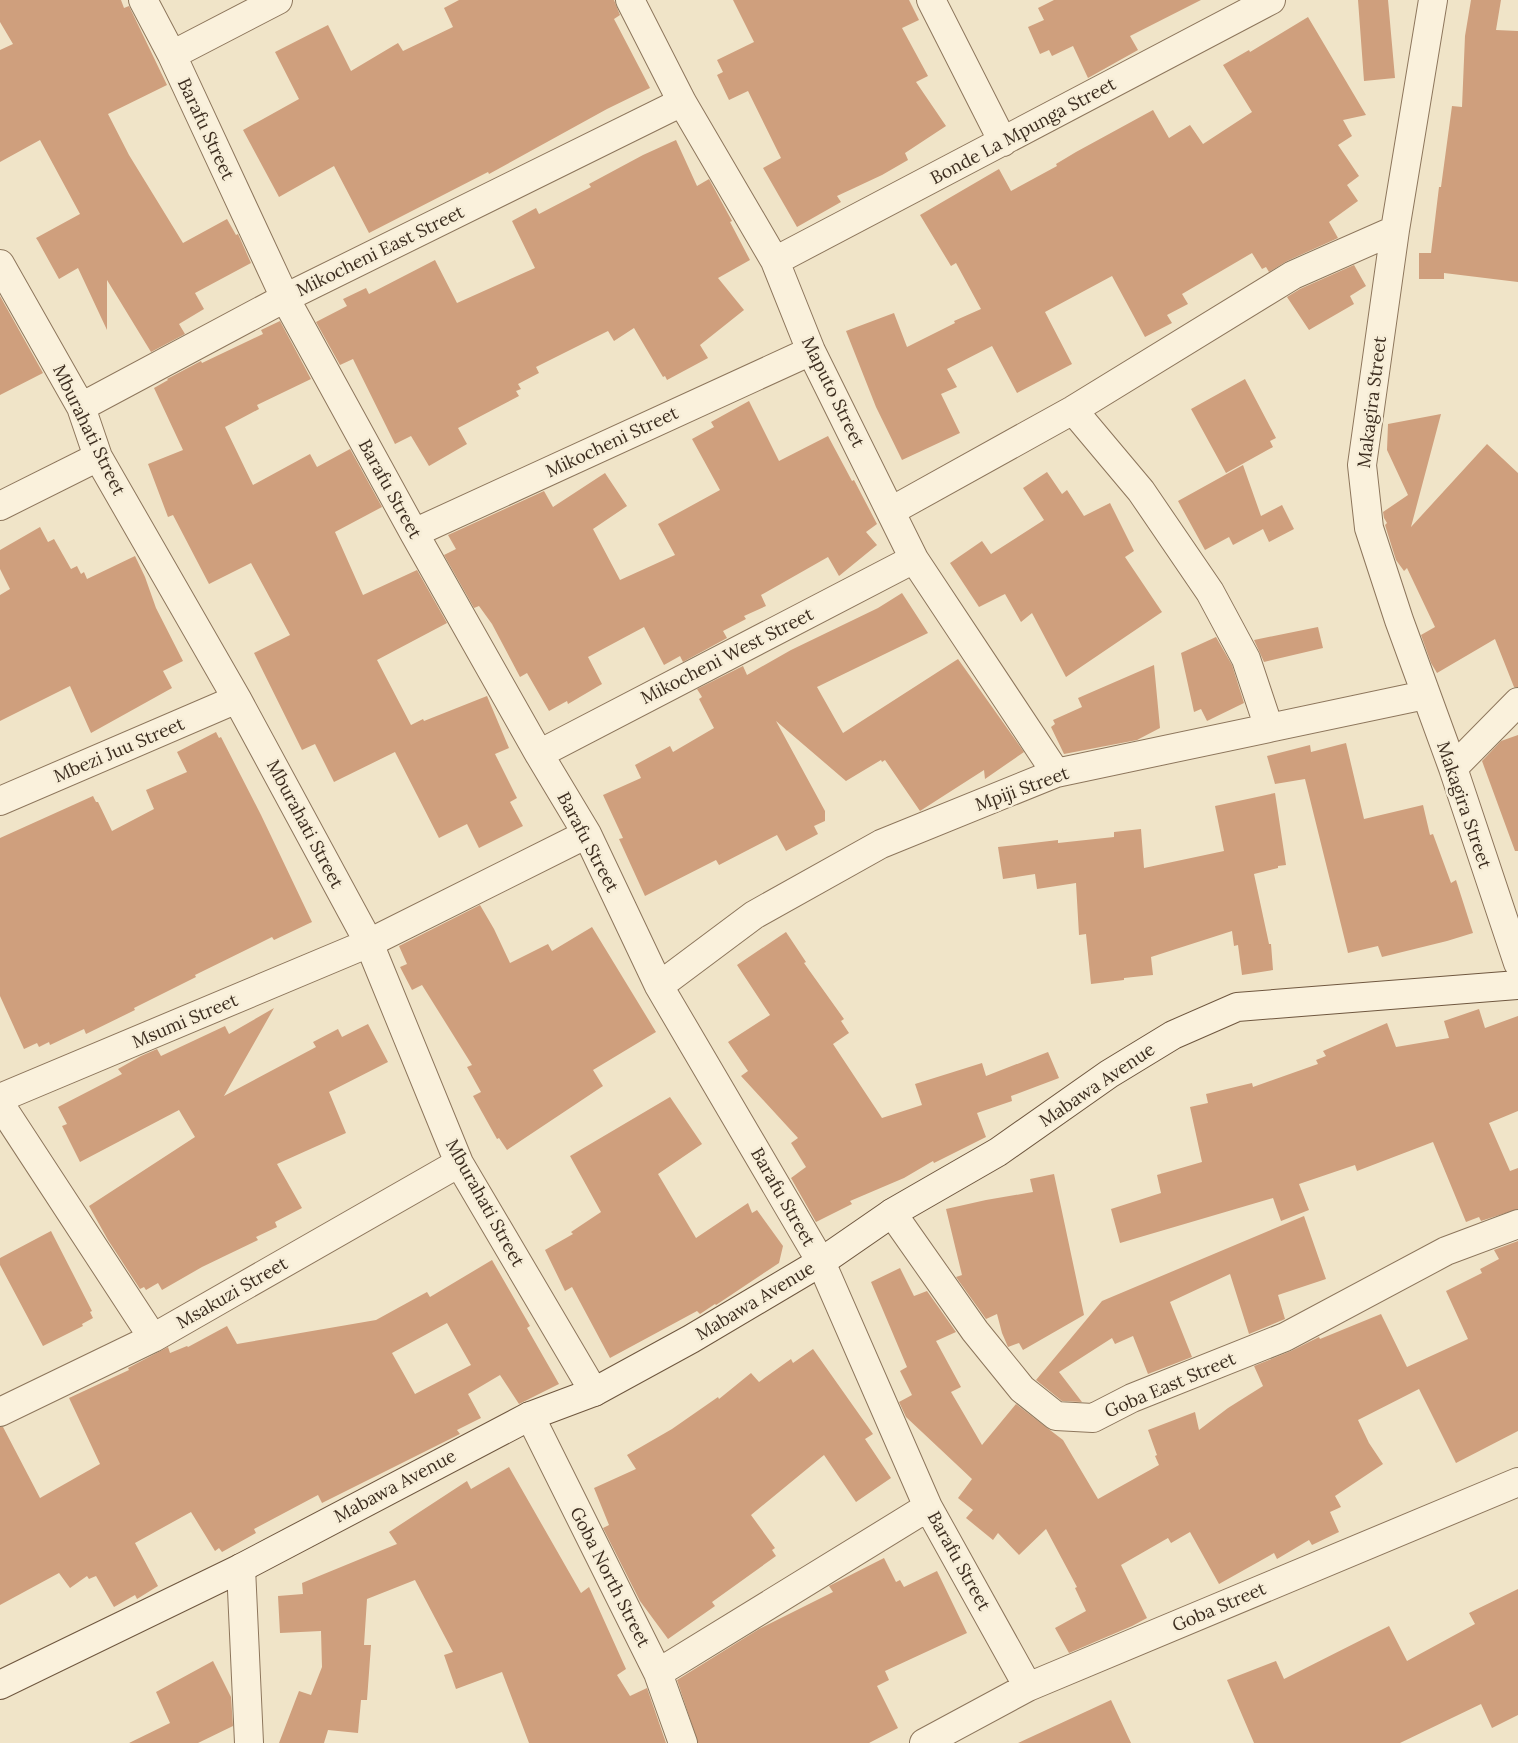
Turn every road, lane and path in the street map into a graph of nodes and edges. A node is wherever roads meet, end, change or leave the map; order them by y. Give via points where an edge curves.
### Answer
1 (143, 0) edge
2 (278, 0) edge
3 (630, 0) edge
4 (931, 0) edge
5 (1271, 0) edge
6 (1433, 0) edge
7 (172, 55) junction
8 (682, 102) junction
9 (1003, 142) junction
10 (1395, 230) junction
11 (774, 262) junction
12 (0, 264) edge
13 (285, 298) junction
14 (811, 351) junction
15 (81, 407) junction
16 (1073, 410) junction
17 (98, 458) junction
18 (0, 506) edge
19 (891, 511) junction
20 (414, 533) junction
21 (914, 559) junction
22 (1425, 695) junction
23 (237, 699) junction
24 (1518, 702) edge
25 (1269, 728) junction
26 (539, 754) junction
27 (1453, 768) junction
28 (1056, 773) junction
29 (0, 801) edge
30 (587, 834) junction
31 (369, 943) junction
32 (1518, 962) edge
33 (1518, 985) edge
34 (659, 986) junction
35 (0, 1098) edge
36 (0, 1104) edge
37 (459, 1163) junction
38 (892, 1213) junction
39 (1518, 1224) edge
40 (821, 1262) junction
41 (152, 1338) junction
42 (594, 1392) junction
43 (0, 1412) edge
44 (530, 1416) junction
45 (1518, 1482) edge
46 (928, 1507) junction
47 (241, 1568) junction
48 (658, 1673) junction
49 (0, 1685) edge
50 (1028, 1687) junction
51 (249, 1743) edge
52 (683, 1743) edge
53 (924, 1743) edge

1 - 7 street, Barafu Street
2 - 7 street
3 - 8 street, Maputo Street
4 - 9 street
5 - 9 street, Bonde La Mpunga Street
6 - 10 street, Makagira Street
7 - 13 street, Barafu Street
8 - 11 street, Maputo Street
8 - 13 street, Mikocheni East Street
9 - 11 street, Bonde La Mpunga Street
10 - 16 street via 1293,275
10 - 22 street, Makagira Street via 1362,465 1369,528
11 - 14 street, Maputo Street
12 - 15 street, Mburahati Street
13 - 15 street, Mikocheni East Street
13 - 20 street, Barafu Street
14 - 19 street, Maputo Street
14 - 20 street, Mikocheni Street
15 - 17 street, Mburahati Street
16 - 19 street
16 - 25 street via 1141,491 1210,592 1246,659
17 - 18 street
17 - 23 street, Mburahati Street
19 - 21 street, Maputo Street
20 - 26 street, Barafu Street
21 - 26 street, Mikocheni West Street
21 - 28 street, Maputo Street
22 - 25 street, Mpiji Street
22 - 27 street, Makagira Street
23 - 29 street, Mbezi Juu Street
23 - 31 street, Mburahati Street
24 - 27 street
25 - 28 street, Mpiji Street
26 - 30 street, Barafu Street
27 - 32 street, Makagira Street
28 - 34 street, Mpiji Street via 881,844 754,915
30 - 31 street, Msumi Street
30 - 34 street, Barafu Street
31 - 35 street, Msumi Street
31 - 37 street, Mburahati Street
33 - 38 street, Mabawa Avenue via 1237,1007 1173,1035 1109,1074 998,1152
34 - 40 street, Barafu Street
36 - 41 street
37 - 41 street, Msakuzi Street
37 - 42 street, Mburahati Street
38 - 39 street, Goba East Street via 975,1331 1022,1389 1056,1416 1093,1418 1132,1398 1285,1337 1446,1251
38 - 40 street, Mabawa Avenue
40 - 42 street, Mabawa Avenue
40 - 46 street, Barafu Street
41 - 43 street, Msakuzi Street
42 - 44 street, Mabawa Avenue
44 - 47 street, Mabawa Avenue
44 - 48 street, Goba North Street
45 - 50 street, Goba Street
46 - 48 street
46 - 50 street, Barafu Street
47 - 49 street, Mabawa Avenue
47 - 51 street
48 - 52 street, Goba North Street
50 - 53 street, Goba Street

